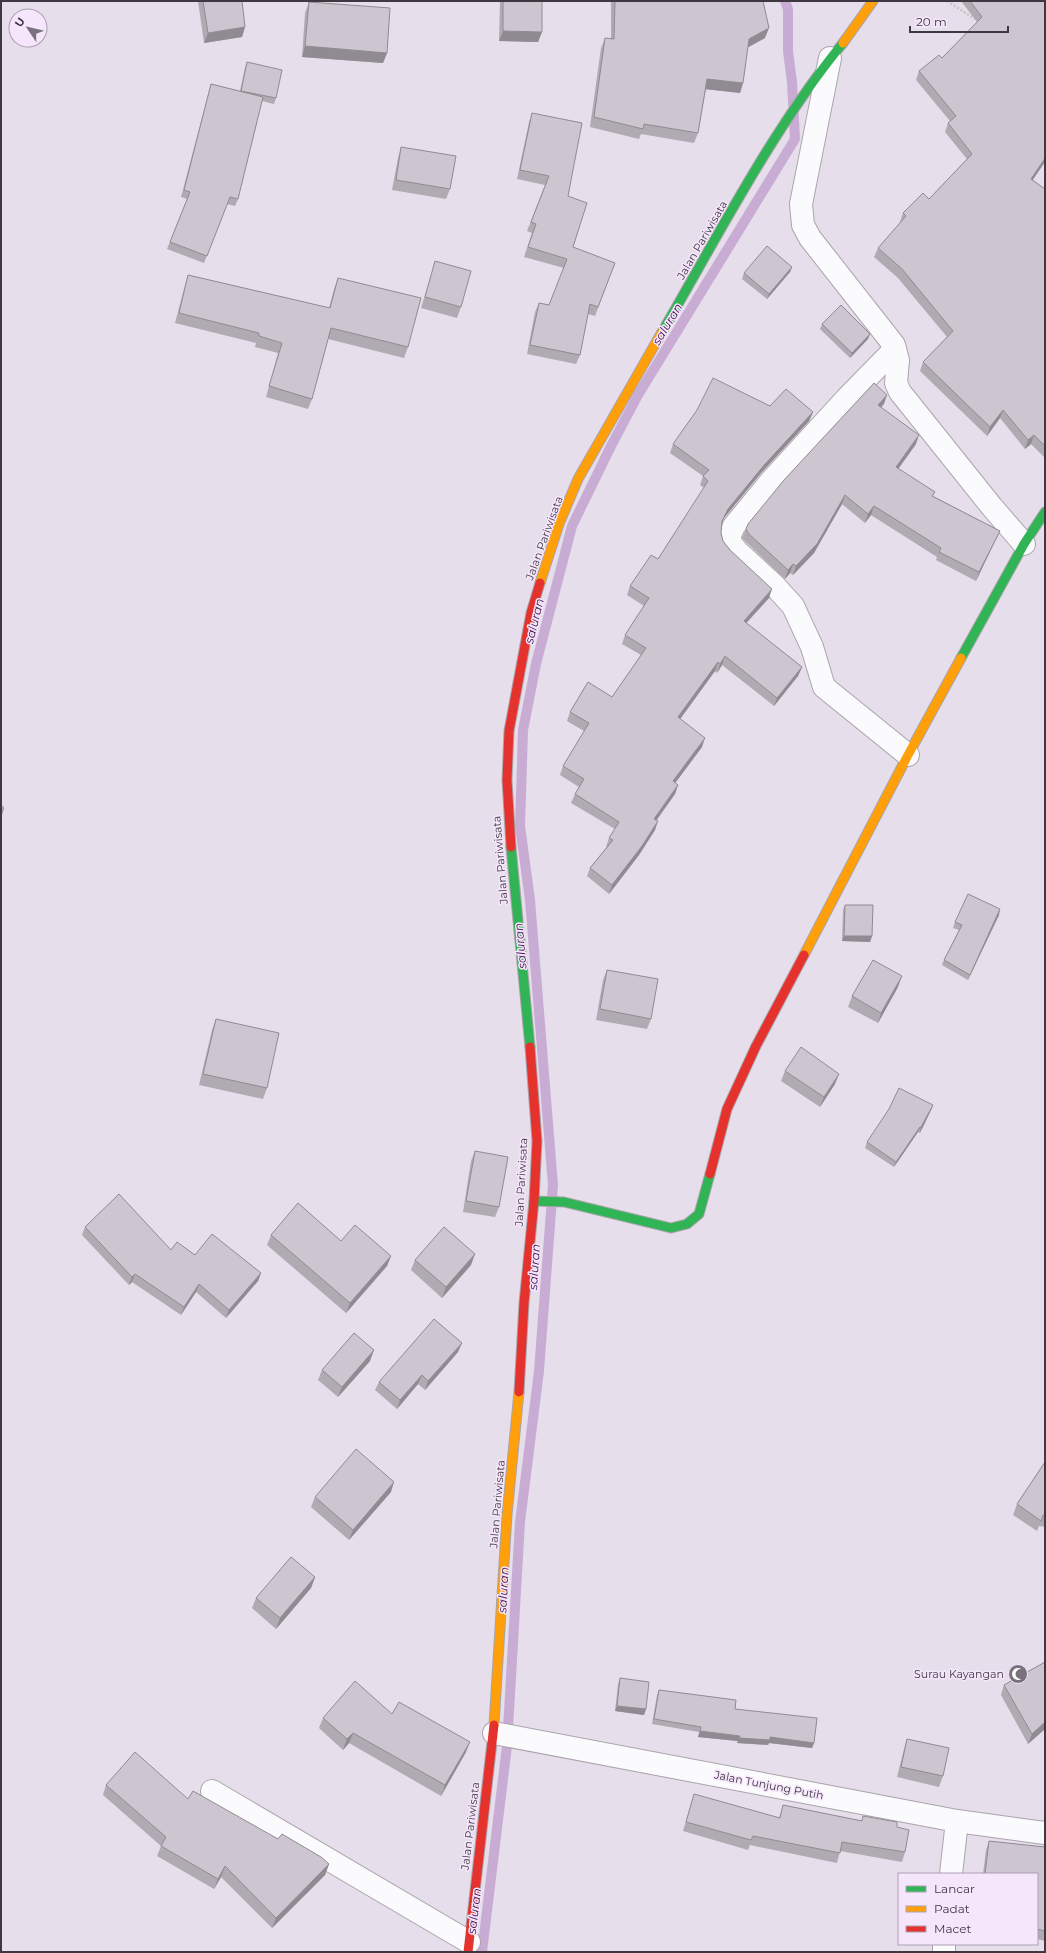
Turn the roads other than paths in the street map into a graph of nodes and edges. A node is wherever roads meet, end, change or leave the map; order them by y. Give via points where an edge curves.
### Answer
1 (873, 1) edge
2 (830, 58) junction
3 (896, 349) junction
4 (1045, 512) edge
5 (1024, 544) junction
6 (908, 755) junction
7 (534, 1202) junction
8 (506, 1735) junction
9 (212, 1791) dead end
10 (957, 1821) junction
11 (1045, 1833) edge
12 (952, 1873) edge
13 (468, 1947) edge

1 - 2 street, Jalan Pariwisata
2 - 3 street via 801,218 810,238 885,331
2 - 7 street, Jalan Pariwisata via 773,141 600,436 559,524 531,613 509,731 507,780 509,829 537,1141
3 - 5 street via 896,383 900,392
3 - 6 street via 771,481 734,526 730,542 792,606 812,647 824,687
4 - 5 street
5 - 6 street
6 - 7 street via 756,1046 730,1102 699,1214 687,1224 671,1228 564,1202
7 - 8 street, Jalan Pariwisata via 507,1515
8 - 10 street, Jalan Tunjung Putih
8 - 13 street, Jalan Pariwisata
9 - 13 street
10 - 11 street, Jalan Tunjung Putih
10 - 12 street

